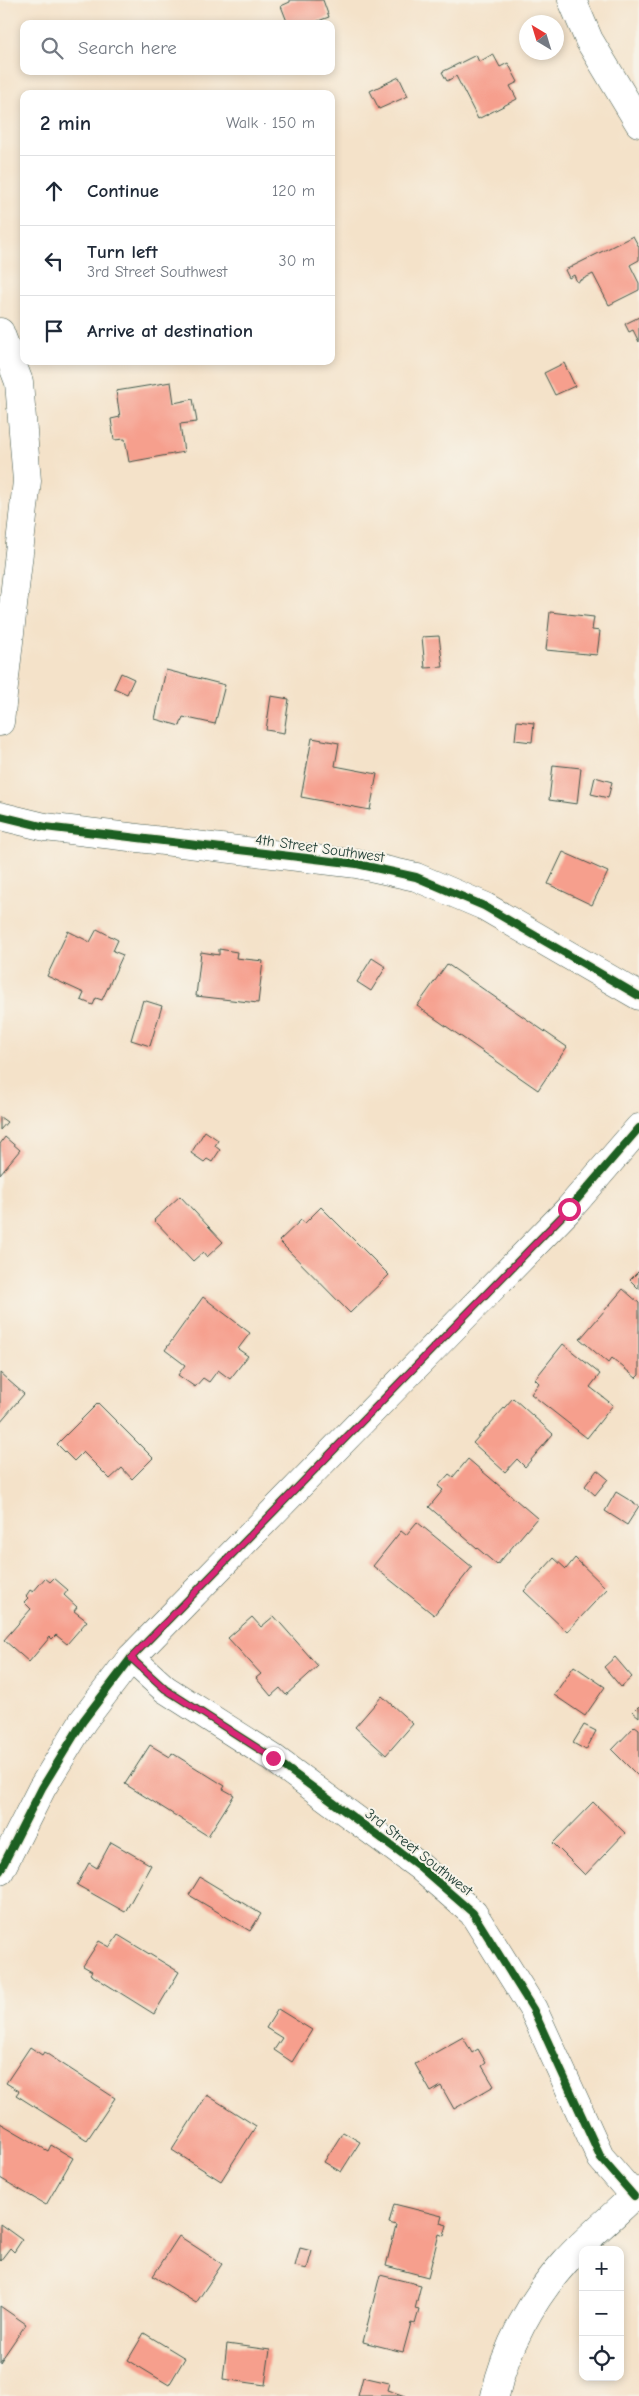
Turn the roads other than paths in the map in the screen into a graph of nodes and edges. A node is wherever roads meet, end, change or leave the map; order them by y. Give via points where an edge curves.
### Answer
1 (572, 0) edge
2 (639, 123) edge
3 (0, 332) edge
4 (0, 722) edge
5 (0, 816) edge
6 (639, 996) edge
7 (639, 1128) edge
8 (131, 1658) junction
9 (0, 1871) edge
10 (636, 2194) edge
11 (495, 2396) edge

1 - 2 street via 588,40
3 - 4 street via 19,382 27,481
5 - 6 street, 4th Street Southwest via 46,827 357,864 416,877 484,906
7 - 8 street via 569,1209
8 - 9 street via 83,1721 42,1788
8 - 10 street, 3rd Street Southwest via 165,1689 273,1758 419,1866 474,1913 533,2009 601,2158
10 - 11 street via 565,2262 529,2311 500,2376

